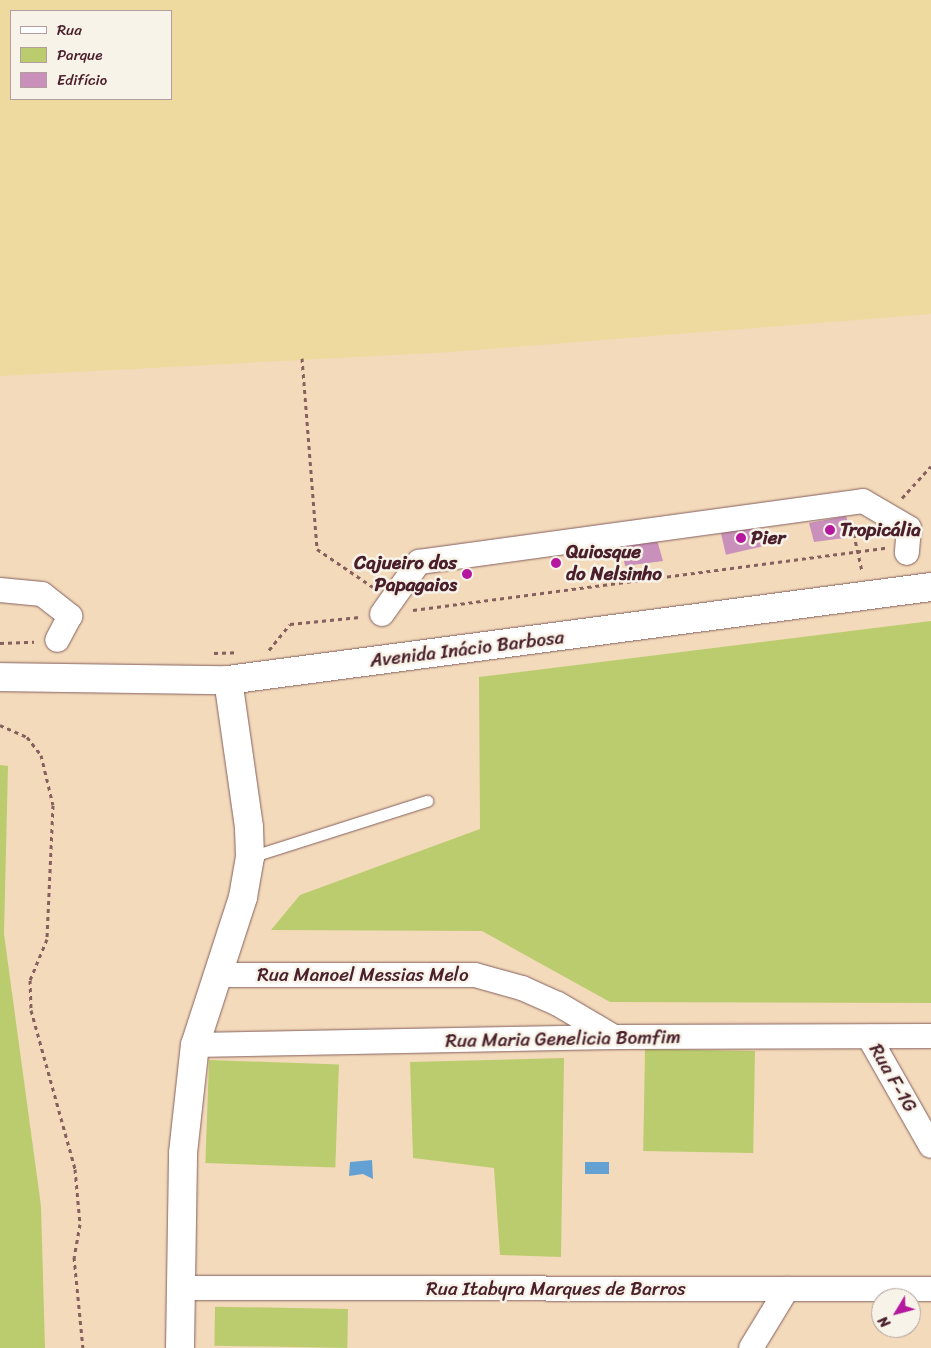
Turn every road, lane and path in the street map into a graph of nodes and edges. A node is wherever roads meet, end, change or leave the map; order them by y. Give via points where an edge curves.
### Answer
1 (302, 358) dead end
2 (931, 466) edge
3 (844, 503) junction
4 (886, 515) junction
5 (860, 551) junction
6 (907, 553) joint
7 (931, 587) edge
8 (0, 590) edge
9 (865, 596) junction
10 (387, 607) junction
11 (57, 640) joint
12 (0, 643) edge
13 (259, 650) dead end
14 (240, 652) dead end
15 (211, 653) dead end
16 (0, 677) edge
17 (228, 680) junction
18 (0, 725) edge
19 (427, 801) dead end
20 (250, 857) junction
21 (219, 975) junction
22 (931, 1036) edge
23 (869, 1037) junction
24 (614, 1038) junction
25 (195, 1046) junction
26 (931, 1146) edge
27 (180, 1288) junction
28 (787, 1289) junction
29 (931, 1289) edge
30 (83, 1348) edge
31 (180, 1348) edge
32 (752, 1348) edge

1 - 10 path via 317,549
2 - 4 path
3 - 4 street via 863,501
3 - 5 path
3 - 10 street via 418,562
4 - 6 street via 909,528
5 - 6 path via 897,546
5 - 9 path
5 - 10 path
7 - 9 main road, Avenida Inácio Barbosa
8 - 11 street via 42,594 70,616
9 - 17 main road, Avenida Inácio Barbosa
10 - 13 path via 290,624 269,650
11 - 12 path
14 - 15 path
16 - 17 main road, Avenida Inácio Barbosa
17 - 20 main road via 249,827
18 - 30 path via 27,737 41,755 53,805 47,939 30,980 31,1010 75,1169 80,1224 74,1257
19 - 20 lane
20 - 21 main road via 243,897
21 - 24 street, Rua Manoel Messias Melo via 475,975 522,988 558,1004
21 - 25 main road
22 - 23 street, Rua Maria Genelicia Bomfim
23 - 24 street, Rua Maria Genelicia Bomfim
23 - 26 street, Rua F-1G
24 - 25 street, Rua Maria Genelicia Bomfim
25 - 27 main road via 184,1152
27 - 28 street, Rua Itabyra Marques de Barros
27 - 31 main road
28 - 29 street, Rua Itabyra Marques de Barros
28 - 32 street

